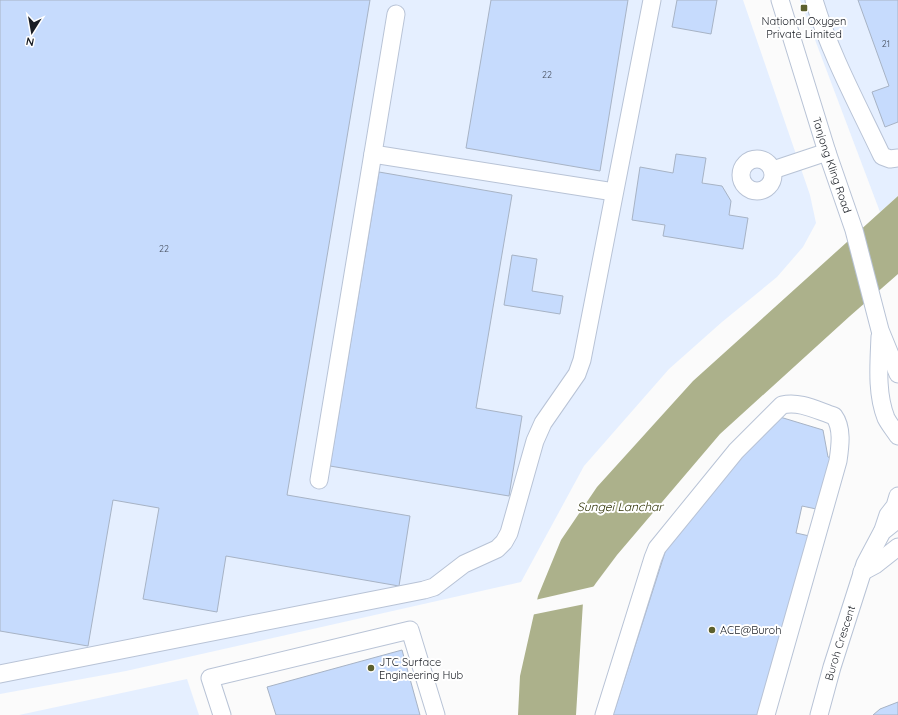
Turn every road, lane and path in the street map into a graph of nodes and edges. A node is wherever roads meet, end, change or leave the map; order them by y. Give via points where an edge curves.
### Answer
1 (652, 0) edge
2 (780, 0) edge
3 (814, 0) edge
4 (396, 14) dead end
5 (827, 152) junction
6 (374, 154) junction
7 (898, 158) edge
8 (773, 170) dead end
9 (614, 192) junction
10 (880, 330) junction
11 (898, 374) edge
12 (898, 439) edge
13 (319, 480) dead end
14 (898, 496) edge
15 (898, 520) edge
16 (882, 532) junction
17 (898, 547) edge
18 (898, 562) edge
19 (868, 568) junction
20 (0, 674) edge
21 (222, 715) edge
22 (436, 715) edge
23 (604, 715) edge
24 (766, 715) edge
25 (819, 715) edge

1 - 9 street
2 - 5 street, Tanjong Kling Road
3 - 7 street via 851,92 882,156
4 - 6 street
5 - 8 street
5 - 10 street, Tanjong Kling Road via 854,230
6 - 9 street
6 - 13 street
9 - 20 street via 582,360 577,374 543,423 535,441 509,534 496,549 464,564 434,587 424,590
10 - 11 street, Tanjong Kling Road
10 - 12 street, Tanjong Kling Road via 881,401 886,419
14 - 16 street
15 - 16 street, Buroh Crescent
16 - 19 street, Buroh Crescent via 865,564
17 - 19 street
18 - 19 street
19 - 25 street, Buroh Crescent via 832,667
21 - 22 street via 210,678 410,630
23 - 24 street via 657,548 736,451 782,404 791,403 834,416 839,426 840,450

